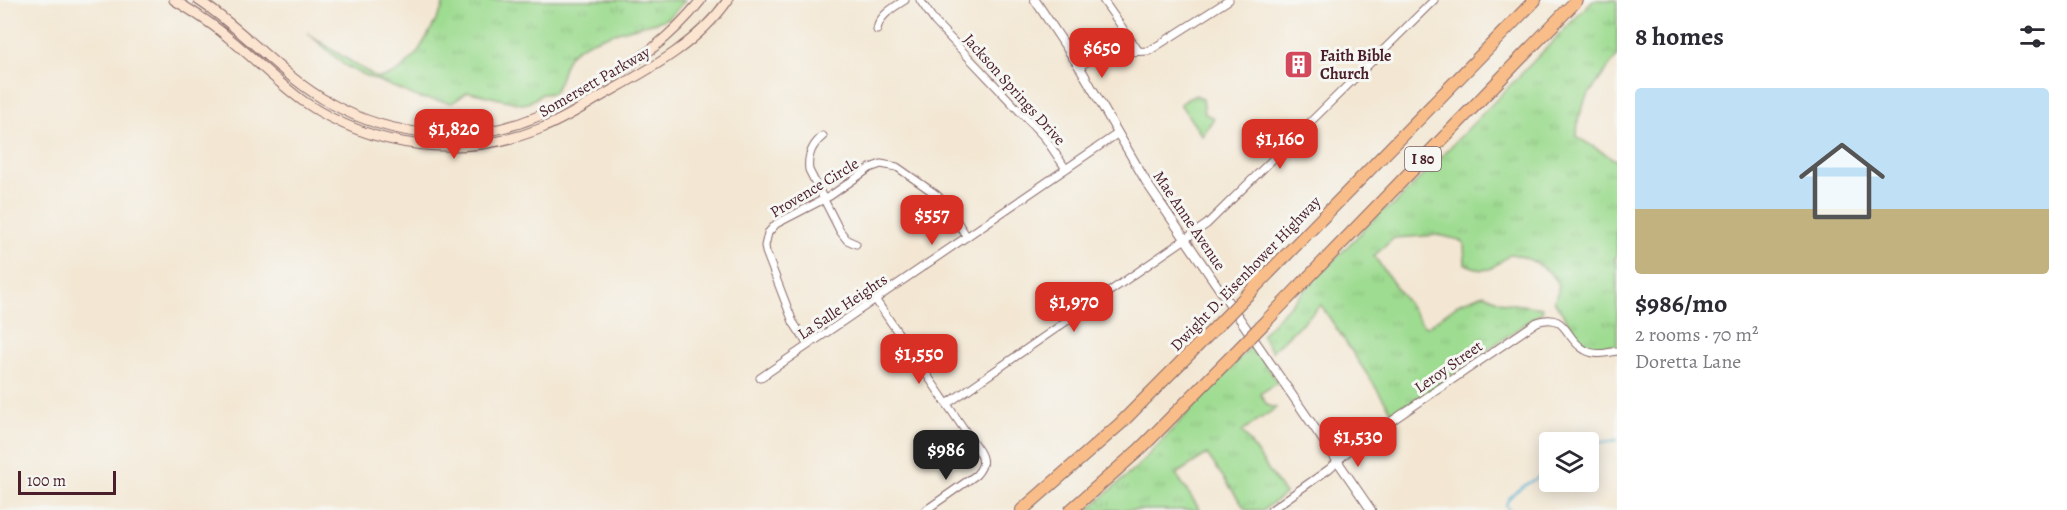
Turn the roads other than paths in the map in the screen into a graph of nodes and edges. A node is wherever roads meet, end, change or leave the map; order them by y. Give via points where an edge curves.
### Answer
1 (174, 0) edge
2 (198, 0) edge
3 (701, 0) edge
4 (728, 0) edge
5 (905, 0) edge
6 (920, 0) edge
7 (1035, 0) edge
8 (1103, 0) edge
9 (1229, 0) edge
10 (1434, 0) edge
11 (1535, 0) edge
12 (1577, 0) edge
13 (877, 30) dead end
14 (1138, 50) junction
15 (1079, 66) junction
16 (1117, 134) junction
17 (823, 136) dead end
18 (1066, 169) junction
19 (824, 200) junction
20 (967, 237) junction
21 (1186, 241) junction
22 (856, 244) dead end
23 (875, 299) junction
24 (808, 345) junction
25 (1617, 351) edge
26 (760, 378) dead end
27 (947, 404) junction
28 (1338, 462) junction
29 (926, 510) edge
30 (1022, 510) edge
31 (1071, 510) edge
32 (1271, 510) edge
33 (1371, 510) edge

1 - 4 main road, Somersett Parkway via 211,23 295,94 328,116 392,140 452,147 510,139 560,120 690,42
2 - 3 main road, Somersett Parkway via 298,81 342,110 391,128 453,134 500,129 549,111 651,51
5 - 13 street via 883,15
6 - 18 street, Jackson Springs Drive via 935,22 1045,138
7 - 15 street, Mae Anne Avenue
8 - 14 street
9 - 14 street via 1149,51
10 - 21 street via 1224,209
11 - 30 highway, Dwight D. Eisenhower Highway / I 80, bridge via 1120,424
12 - 31 highway, I 80, bridge via 1140,449
14 - 15 street via 1105,53
15 - 16 street, Mae Anne Avenue
16 - 18 street, La Salle Heights
16 - 21 street, Mae Anne Avenue
17 - 19 street via 808,162
18 - 20 street, La Salle Heights
19 - 20 street, Provence Circle via 875,166 892,165 941,199
19 - 22 street via 844,237
19 - 24 street, Provence Circle via 776,224 768,233 765,246 788,310
20 - 23 street, La Salle Heights
21 - 27 street
21 - 28 street, Mae Anne Avenue
23 - 24 street, La Salle Heights
23 - 27 street
24 - 26 street, La Salle Heights
25 - 28 street, Leroy Street via 1585,350 1561,323 1550,319 1537,322
27 - 29 street via 979,451 983,465 976,475
28 - 32 street, Leroy Street
28 - 33 street, Mae Anne Avenue

